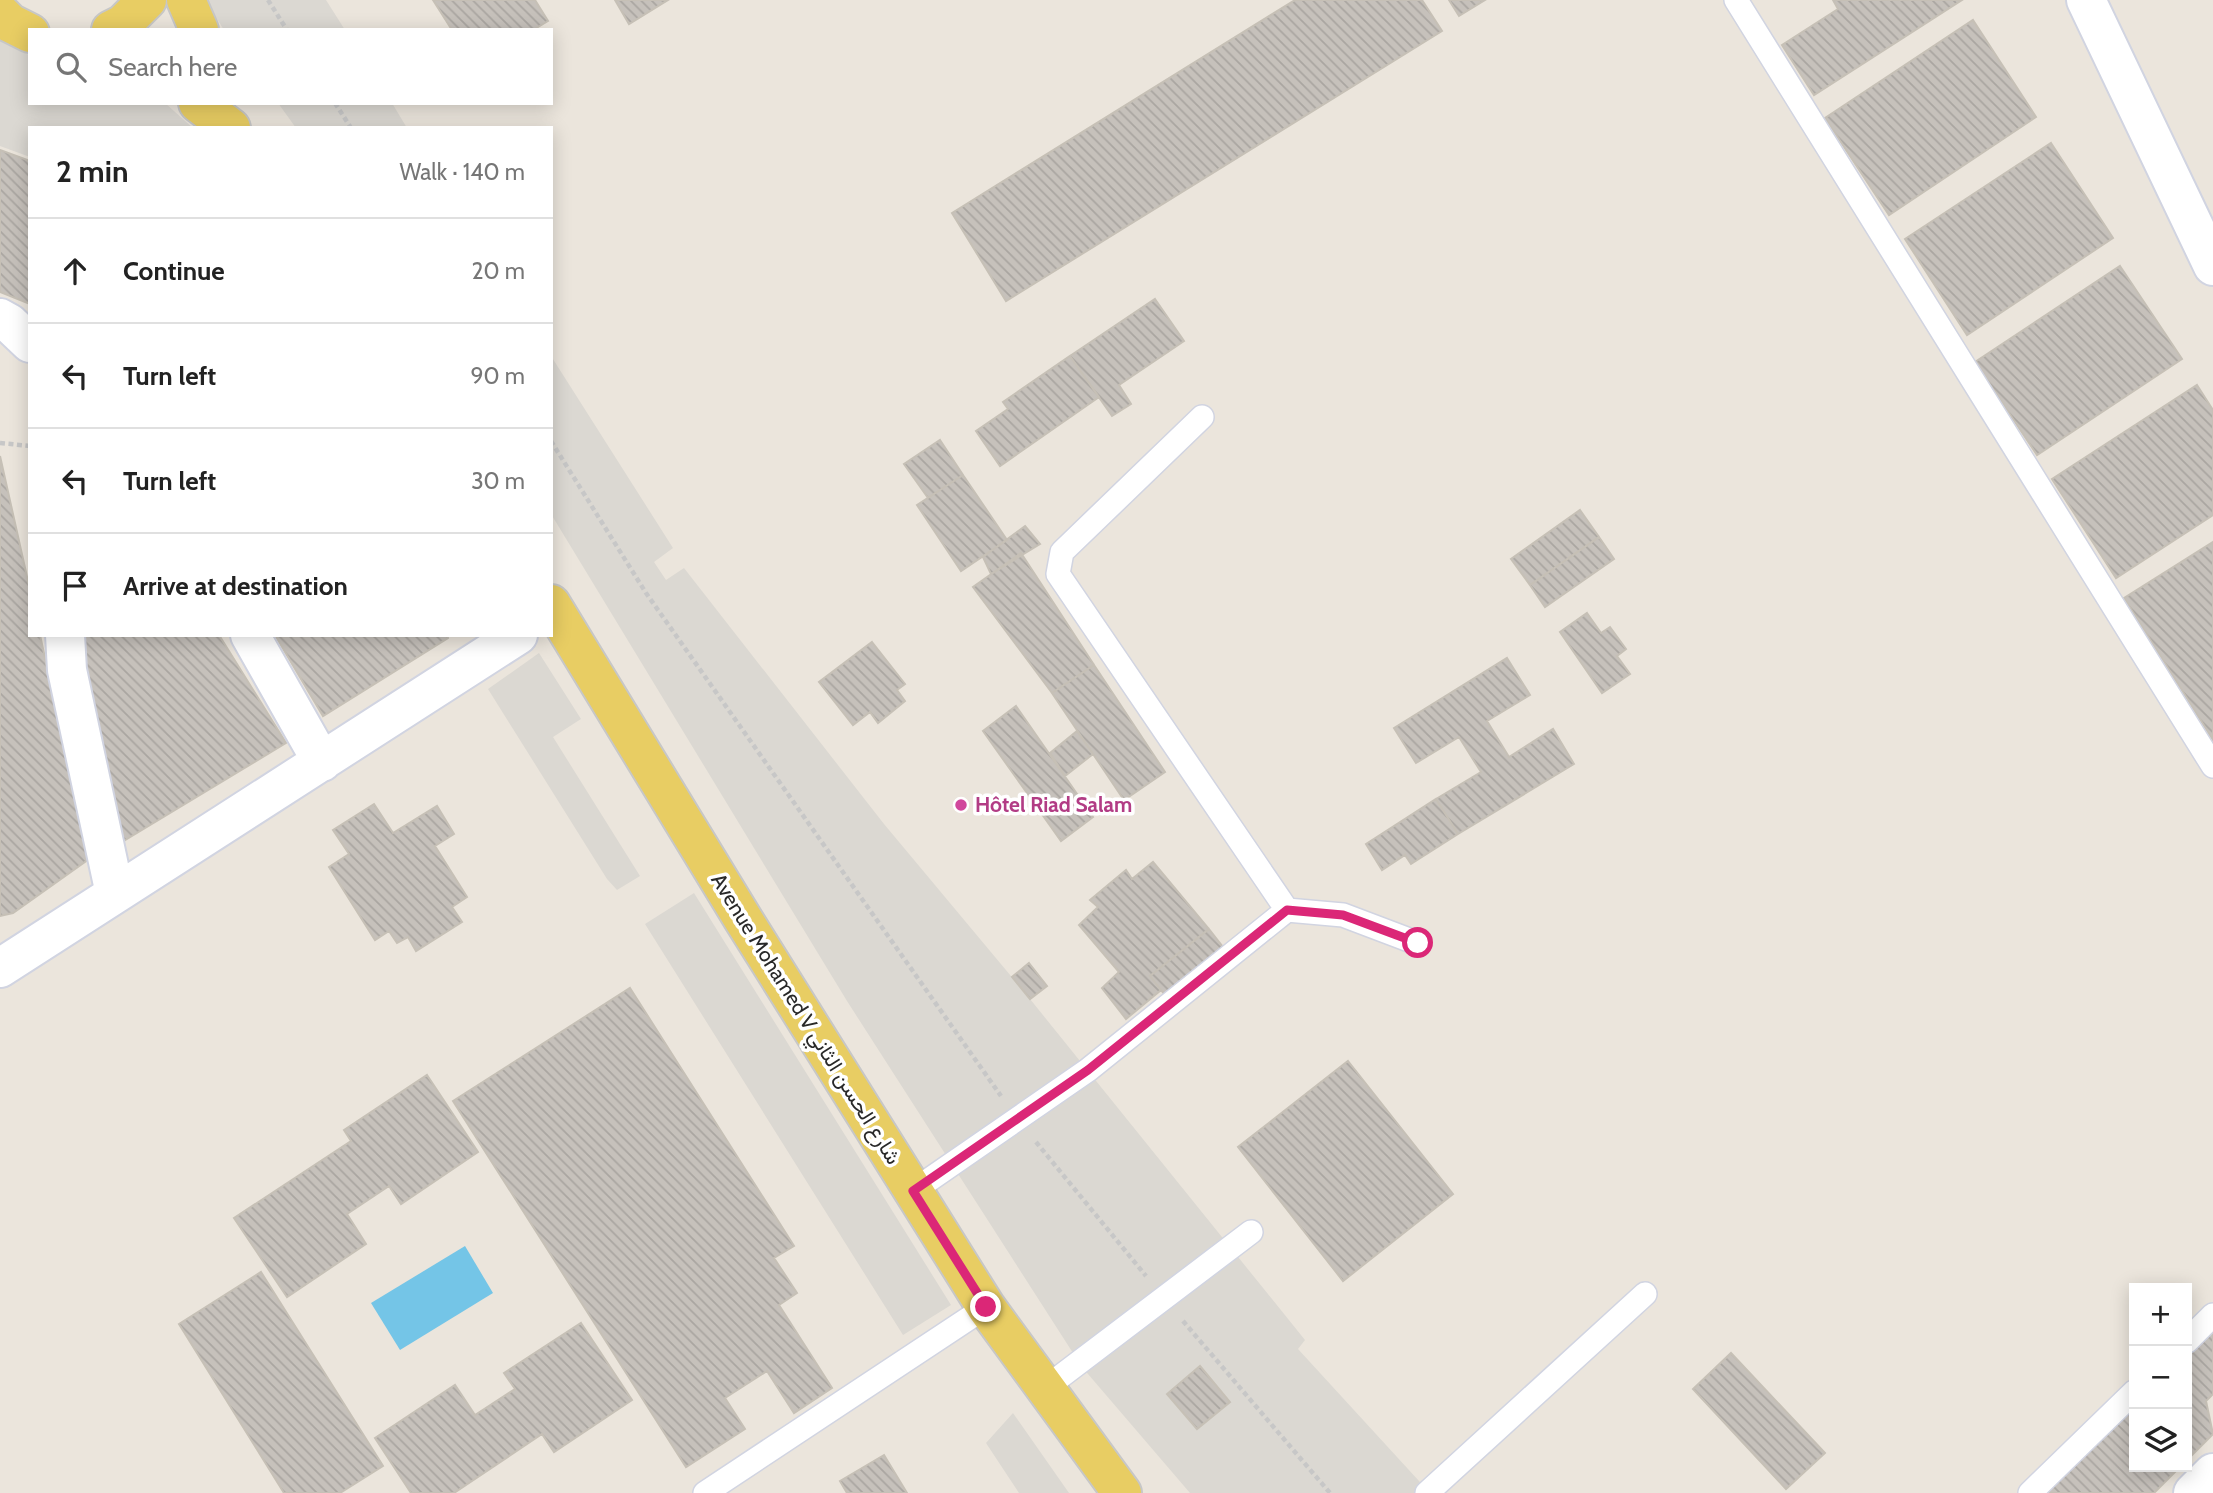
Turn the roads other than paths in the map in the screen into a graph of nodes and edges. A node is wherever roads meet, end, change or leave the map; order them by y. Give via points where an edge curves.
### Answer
1 (147, 0) edge
2 (186, 0) edge
3 (1736, 0) edge
4 (2086, 0) edge
5 (0, 13) edge
6 (115, 28) edge
7 (198, 28) edge
8 (28, 32) edge
9 (201, 105) edge
10 (232, 105) edge
11 (228, 126) edge
12 (241, 126) edge
13 (2213, 266) edge
14 (0, 318) edge
15 (28, 341) edge
16 (1202, 417) dead end
17 (553, 609) edge
18 (65, 637) edge
19 (251, 637) edge
20 (515, 637) edge
21 (322, 762) junction
22 (2213, 766) edge
23 (115, 894) junction
24 (1287, 910) junction
25 (1418, 943) dead end
26 (0, 968) edge
27 (913, 1191) junction
28 (1251, 1231) dead end
29 (1645, 1294) dead end
30 (986, 1307) junction
31 (2213, 1315) edge
32 (2192, 1336) edge
33 (1044, 1389) junction
34 (2129, 1397) edge
35 (2213, 1473) edge
36 (705, 1493) edge
37 (1122, 1493) edge
38 (1427, 1493) edge
39 (2030, 1493) edge
40 (2193, 1493) edge

1 - 6 main road
2 - 7 main road
3 - 22 lane
4 - 13 street
5 - 8 main road
9 - 11 main road
10 - 12 main road
14 - 15 street
16 - 24 lane via 1062,552 1058,574
17 - 27 main road, Avenue Mohamed V شارع الحسن الثاني
18 - 23 street via 67,670
19 - 21 street
20 - 21 street
21 - 23 street
23 - 26 street
24 - 25 lane via 1343,915
24 - 27 lane via 1088,1070
27 - 30 main road, Avenue Mohamed V شارع الحسن الثاني
28 - 33 lane
29 - 38 lane
30 - 33 main road, Avenue Mohamed V شارع الحسن الثاني
30 - 36 lane
31 - 32 lane
33 - 37 main road, Avenue Mohamed V شارع الحسن الثاني
34 - 39 lane
35 - 40 street

